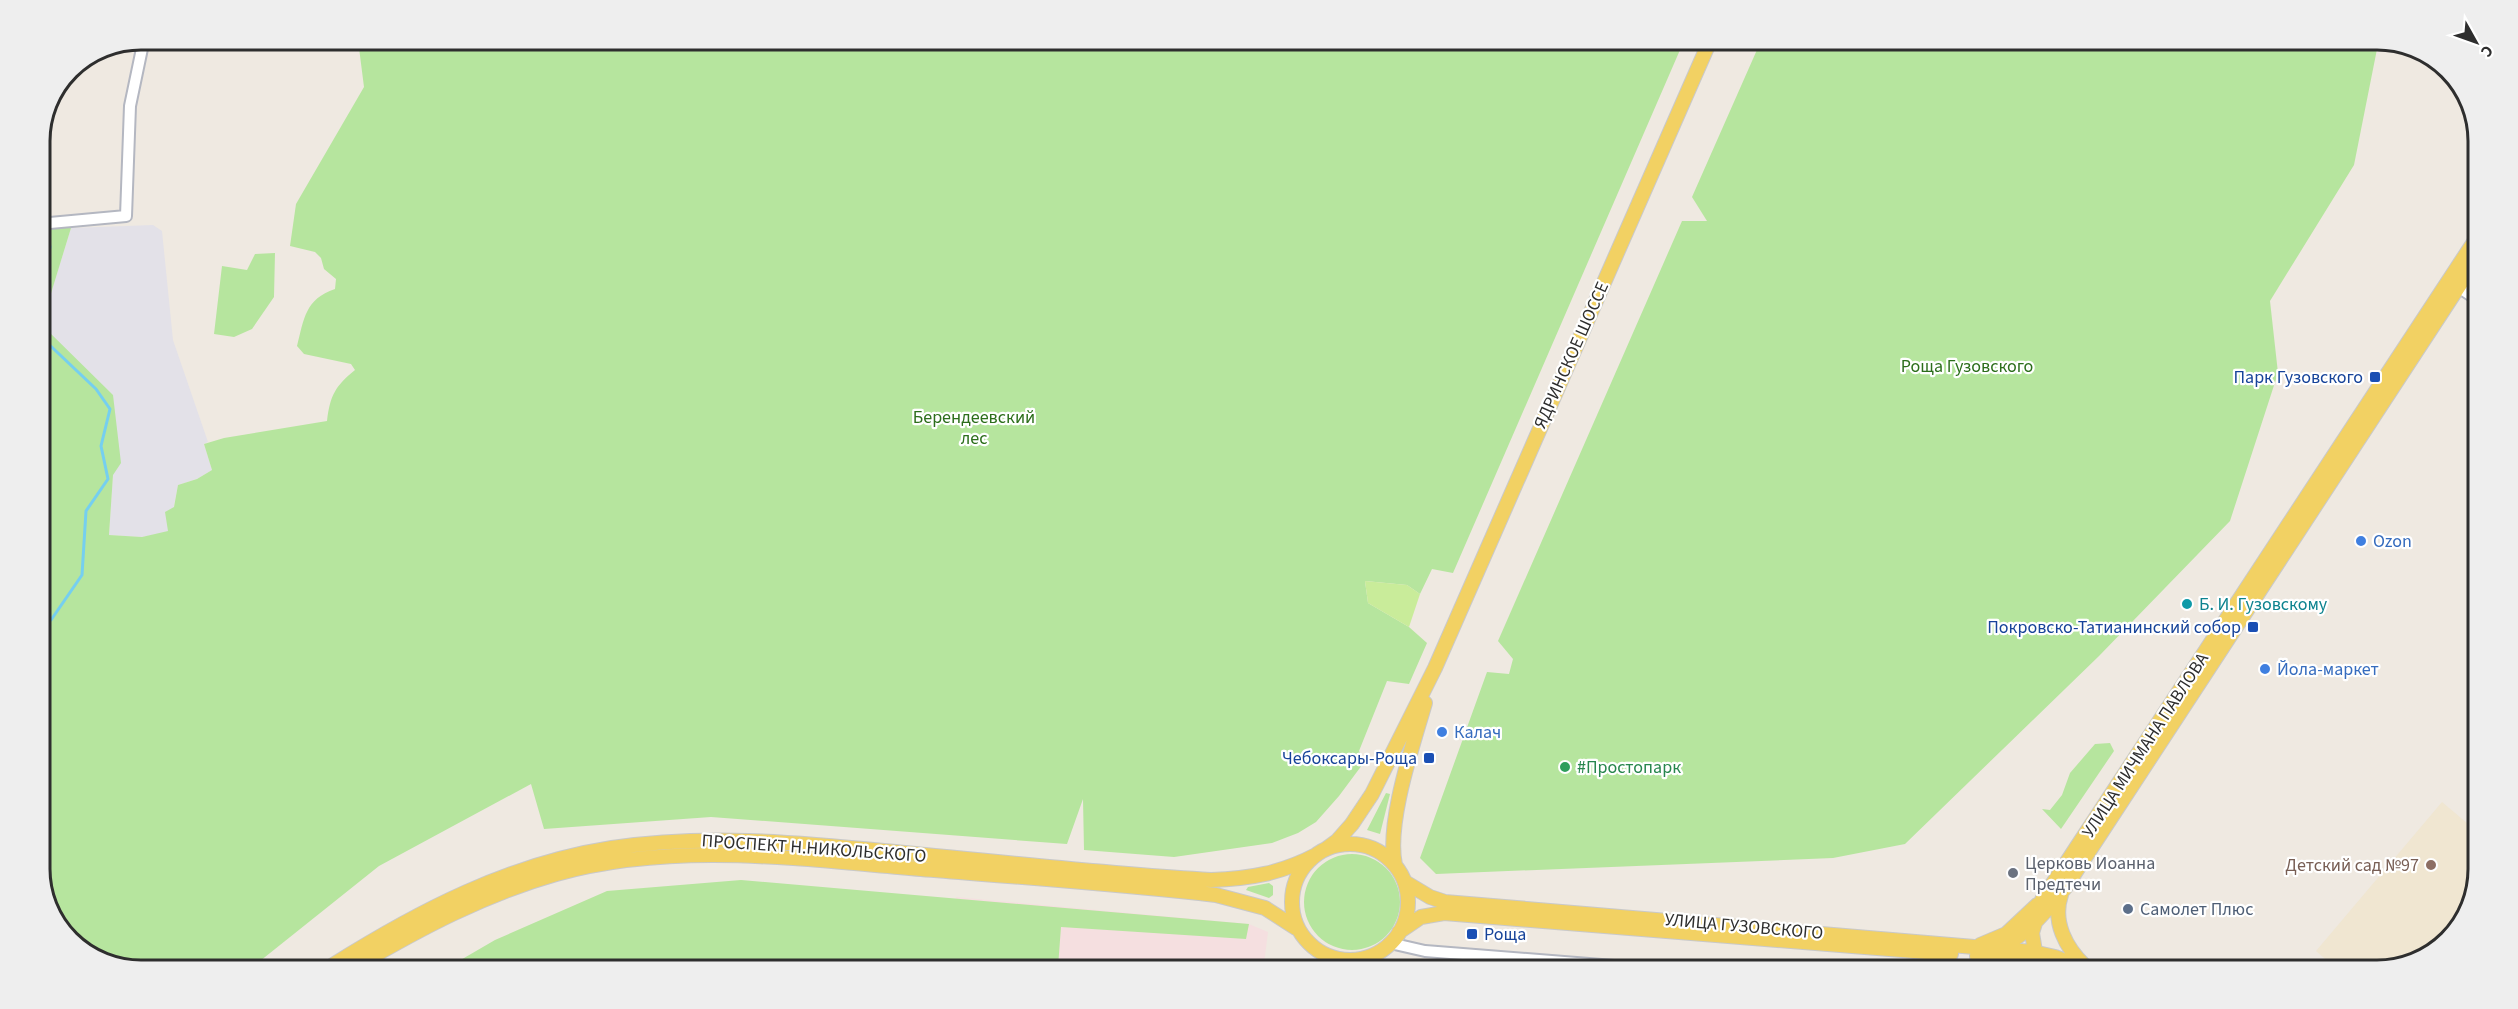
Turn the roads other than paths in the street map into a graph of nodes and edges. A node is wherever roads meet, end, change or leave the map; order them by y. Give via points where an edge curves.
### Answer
1 (142, 49) edge
2 (1706, 49) edge
3 (49, 223) edge
4 (2468, 255) edge
5 (2468, 268) edge
6 (2453, 284) junction
7 (2468, 294) edge
8 (1435, 669) junction
9 (1321, 852) junction
10 (1395, 865) junction
11 (2073, 866) junction
12 (1405, 882) junction
13 (2065, 888) junction
14 (2042, 900) junction
15 (2034, 924) junction
16 (1296, 928) junction
17 (1399, 932) junction
18 (1390, 943) junction
19 (1314, 948) junction
20 (1998, 949) junction
21 (1976, 952) junction
22 (2035, 957) junction
23 (341, 960) edge
24 (367, 960) edge
25 (1318, 960) edge
26 (1340, 960) edge
27 (1340, 960) edge
28 (1365, 960) edge
29 (1375, 960) edge
30 (1538, 960) edge
31 (2041, 960) edge
32 (2063, 960) edge
33 (2079, 960) edge

1 - 3 street via 130,106 126,216
2 - 8 main road, ЯДРИНСКОЕ ШОССЕ
4 - 6 main road, УЛИЦА МИЧМАНА ПАВЛОВА
5 - 6 main road, УЛИЦА МИЧМАНА ПАВЛОВА
6 - 7 street
6 - 11 main road, УЛИЦА МИЧМАНА ПАВЛОВА
8 - 9 main road, ЯДРИНСКОЕ ШОССЕ via 1353,825
8 - 10 main road, ЯДРИНСКОЕ ШОССЕ via 1393,829
9 - 10 main road via 1358,843 1377,850
9 - 16 main road via 1306,866 1294,887 1290,907
9 - 23 main road, ПРОСПЕКТ Н.НИКОЛЬСКОГО via 1298,865 1257,877 1211,880 836,846 752,841 651,843 565,858 476,887 400,923
10 - 12 main road
11 - 13 main road, УЛИЦА МИЧМАНА ПАВЛОВА
11 - 14 main road, УЛИЦА МИЧМАНА ПАВЛОВА
12 - 17 main road via 1408,911
12 - 21 main road, УЛИЦА ГУЗОВСКОГО via 1445,902
13 - 15 main road, УЛИЦА МИЧМАНА ПАВЛОВА
13 - 33 main road via 2058,907 2059,924
14 - 15 main road, УЛИЦА МИЧМАНА ПАВЛОВА
14 - 21 main road via 2006,934
15 - 20 main road, УЛИЦА МИЧМАНА ПАВЛОВА
15 - 22 main road
16 - 19 main road
16 - 24 main road, ПРОСПЕКТ Н.НИКОЛЬСКОГО via 1265,909 1216,895 791,858 689,854 624,860 556,874 494,895 423,927
17 - 18 main road
17 - 21 main road, УЛИЦА ГУЗОВСКОГО via 1421,917 1444,913
18 - 29 main road
18 - 30 street via 1425,951
19 - 25 main road
19 - 26 main road
20 - 21 main road, УЛИЦА МИЧМАНА ПАВЛОВА
20 - 22 main road, УЛИЦА ГУЗОВСКОГО
21 - 22 main road, УЛИЦА ГУЗОВСКОГО
22 - 31 main road, УЛИЦА ГУЗОВСКОГО
22 - 32 main road, УЛИЦА ГУЗОВСКОГО
27 - 28 main road

